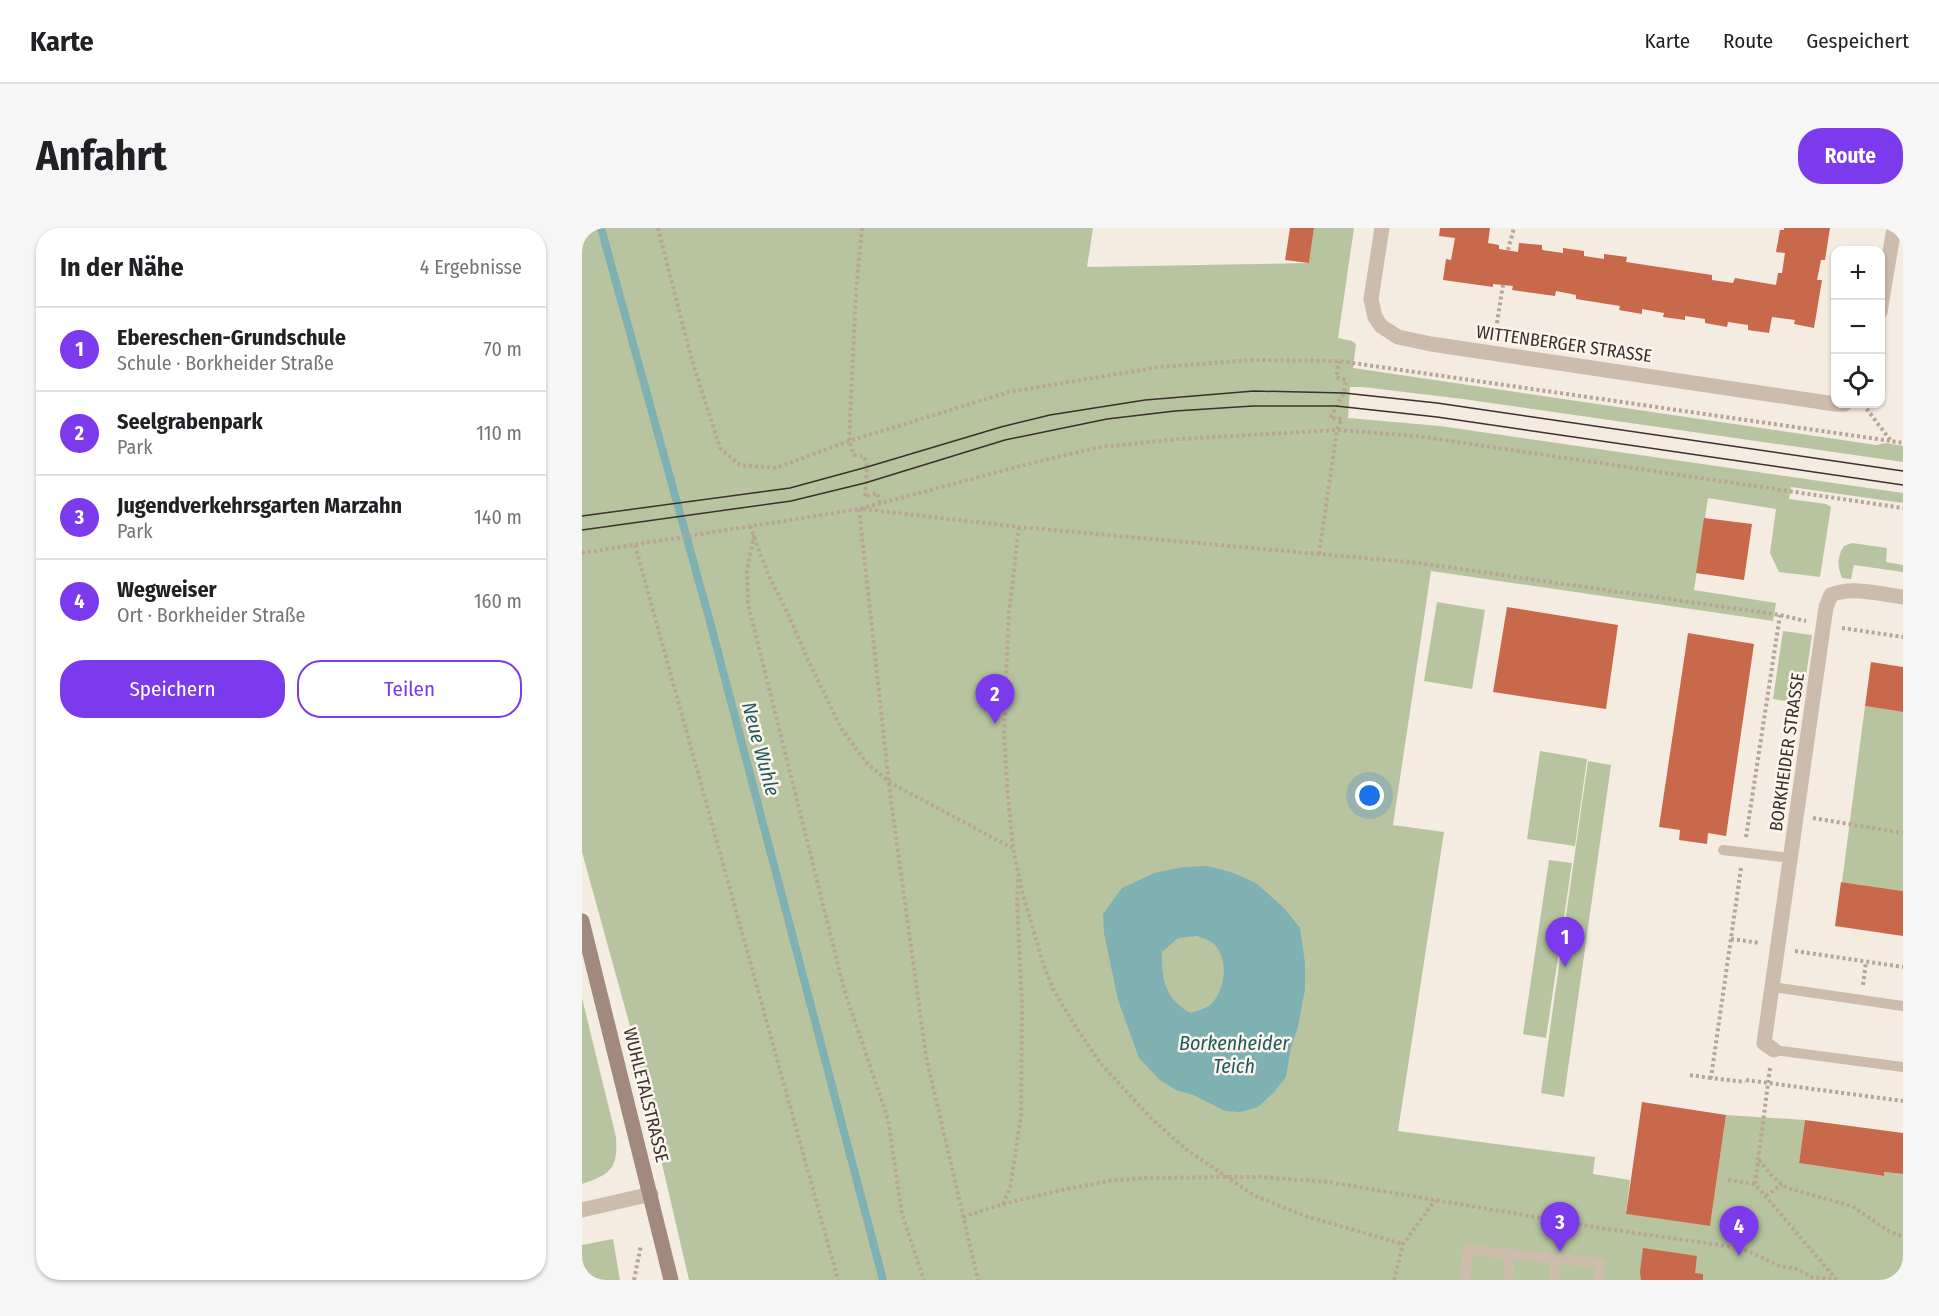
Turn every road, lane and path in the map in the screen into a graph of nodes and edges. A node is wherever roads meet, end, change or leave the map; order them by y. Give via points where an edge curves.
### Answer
1 (658, 228) edge
2 (862, 228) edge
3 (1382, 228) edge
4 (1514, 228) edge
5 (1894, 228) edge
6 (1509, 250) dead end
7 (1503, 285) dead end
8 (1883, 300) edge
9 (1498, 315) dead end
10 (1339, 362) junction
11 (1831, 403) edge
12 (1866, 408) edge
13 (1337, 430) junction
14 (849, 441) junction
15 (1891, 441) junction
16 (1903, 443) edge
17 (880, 503) junction
18 (1903, 508) edge
19 (860, 509) junction
20 (750, 526) junction
21 (1019, 526) junction
22 (754, 535) junction
23 (635, 545) junction
24 (582, 554) edge
25 (1319, 554) junction
26 (1903, 597) edge
27 (1824, 625) junction
28 (1903, 636) edge
29 (889, 782) junction
30 (1798, 815) junction
31 (1903, 833) edge
32 (1013, 848) junction
33 (1724, 850) dead end
34 (1791, 858) junction
35 (1018, 872) junction
36 (582, 921) edge
37 (1731, 939) dead end
38 (1785, 948) junction
39 (1903, 967) edge
40 (1773, 987) junction
41 (1903, 1006) edge
42 (1774, 1050) junction
43 (1903, 1068) edge
44 (1690, 1075) dead end
45 (1711, 1078) dead end
46 (1746, 1080) dead end
47 (1768, 1082) junction
48 (1903, 1101) edge
49 (1759, 1160) junction
50 (1226, 1177) junction
51 (1728, 1180) dead end
52 (1755, 1184) junction
53 (1782, 1184) junction
54 (651, 1194) junction
55 (1766, 1196) junction
56 (1435, 1200) junction
57 (1003, 1204) junction
58 (582, 1210) edge
59 (963, 1217) junction
60 (1903, 1237) edge
61 (643, 1239) dead end
62 (1403, 1244) junction
63 (1509, 1254) junction
64 (1556, 1258) junction
65 (1838, 1279) edge
66 (634, 1280) edge
67 (671, 1280) edge
68 (838, 1280) edge
69 (924, 1280) edge
70 (978, 1280) edge
71 (1394, 1280) edge
72 (1465, 1280) edge
73 (1508, 1280) edge
74 (1555, 1280) edge
75 (1599, 1280) edge

1 - 14 path via 691,357 720,448 740,465 776,468
2 - 14 path
3 - 11 street, WITTENBERGER STRASSE via 1372,309 1380,326 1398,337
4 - 6 path
5 - 8 street
7 - 9 path
10 - 13 path via 1336,377 1346,380 1344,393 1330,418 1342,419
10 - 14 path via 1253,360 1149,369 1009,392
10 - 15 path
12 - 15 path
13 - 17 path via 1100,447
13 - 18 path via 1417,436
13 - 25 path
14 - 17 path via 854,455 864,456 865,497 877,493
15 - 16 path
17 - 19 path
19 - 20 path
19 - 21 path
19 - 29 path
20 - 22 path
20 - 23 path
21 - 25 path
21 - 32 path via 1009,612 1004,736
22 - 29 path via 768,574 842,728 866,762
22 - 69 path via 747,571 748,604 844,989 888,1119 902,1214
23 - 24 path
23 - 68 path
25 - 27 path via 1419,563 1780,615
26 - 27 street, BORKHEIDER STRASSE via 1839,592 1831,596
27 - 28 path
27 - 30 street, BORKHEIDER STRASSE
29 - 32 path
29 - 59 path via 926,1056
30 - 31 path
30 - 34 street, BORKHEIDER STRASSE
32 - 35 path
33 - 34 lane
34 - 38 street, BORKHEIDER STRASSE
35 - 50 path via 1044,966 1077,1029 1101,1064 1153,1120
35 - 57 path via 1021,1116 1010,1188
36 - 54 main road, WUHLETALSTRASSE
37 - 38 path
38 - 39 path
38 - 40 street, BORKHEIDER STRASSE
40 - 41 lane
40 - 42 street, BORKHEIDER STRASSE via 1764,1043
42 - 43 lane
42 - 47 path
44 - 45 path
46 - 47 path
47 - 48 path
47 - 49 path
49 - 52 path
49 - 53 path
50 - 56 path via 1329,1182
50 - 57 path via 1109,1181
50 - 62 path via 1255,1196 1305,1216
51 - 52 path
52 - 55 path
53 - 55 path
53 - 60 path via 1852,1206
54 - 58 street
54 - 67 main road, WUHLETALSTRASSE
55 - 65 path
56 - 62 path
56 - 65 path via 1740,1248 1811,1277
57 - 59 path
59 - 70 path
61 - 66 path
62 - 71 path
63 - 64 lane
63 - 72 lane via 1468,1250
63 - 73 lane
64 - 74 lane
64 - 75 lane via 1600,1263

